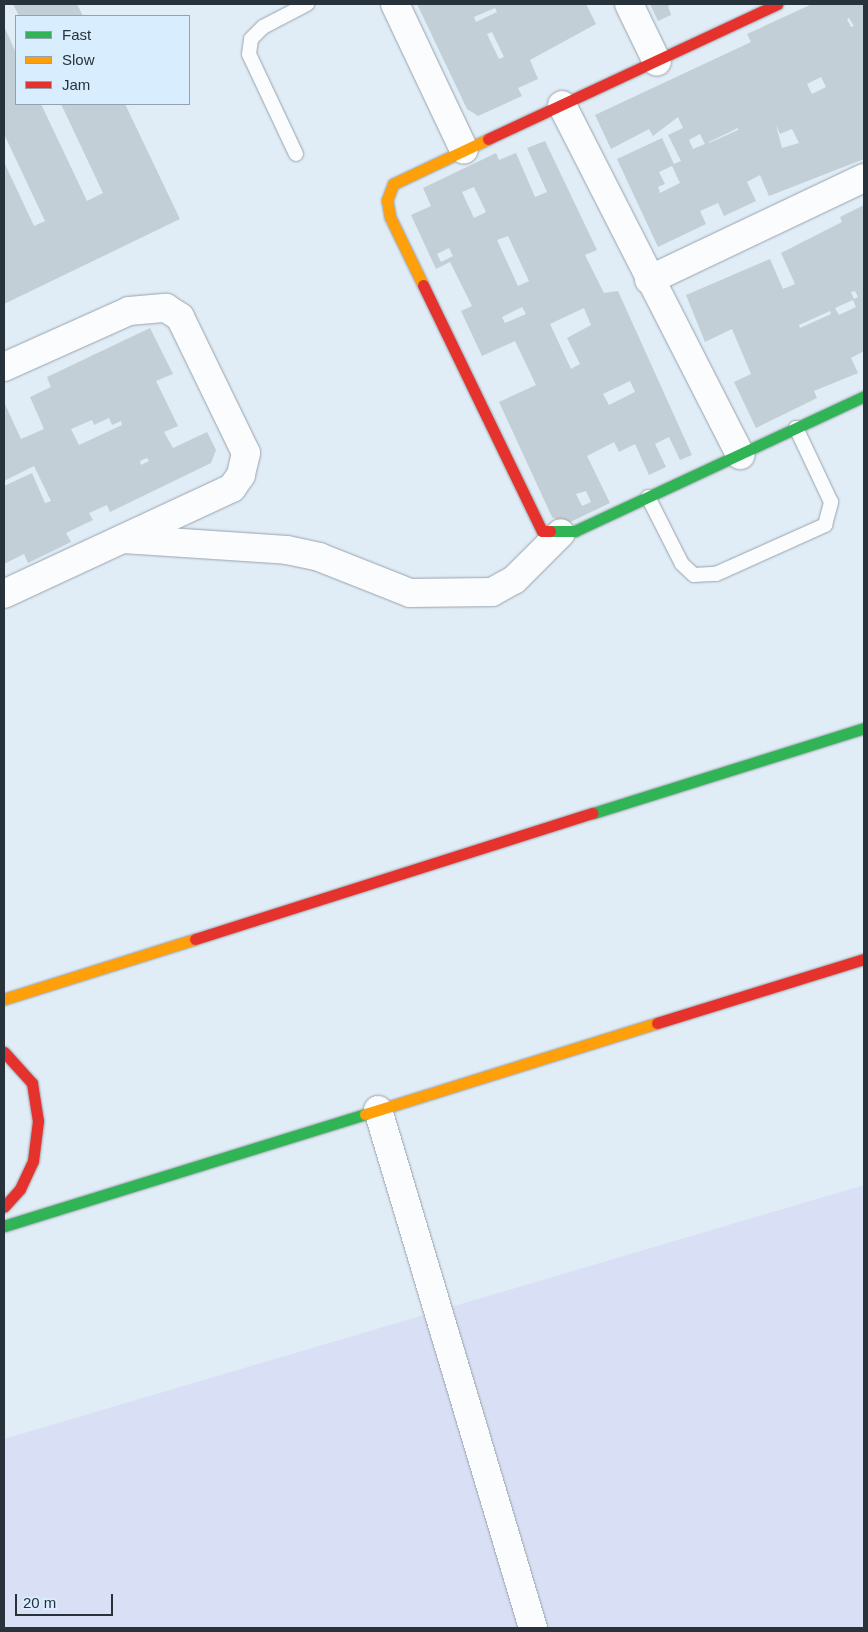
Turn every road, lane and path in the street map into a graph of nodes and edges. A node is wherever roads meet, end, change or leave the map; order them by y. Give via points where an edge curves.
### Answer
1 (306, 4) edge
2 (396, 4) edge
3 (629, 4) edge
4 (777, 4) edge
5 (657, 62) junction
6 (562, 105) junction
7 (464, 150) junction
8 (296, 154) dead end
9 (864, 178) edge
10 (648, 280) junction
11 (4, 367) edge
12 (864, 396) edge
13 (796, 428) junction
14 (740, 456) junction
15 (648, 497) junction
16 (561, 533) junction
17 (121, 539) junction
18 (4, 594) edge
19 (864, 728) edge
20 (864, 958) edge
21 (4, 999) edge
22 (4, 1052) edge
23 (378, 1110) junction
24 (4, 1207) edge
25 (4, 1226) edge
26 (533, 1628) edge

1 - 8 lane via 263,27 251,39 249,54
2 - 7 street
3 - 5 street
4 - 5 main road
5 - 6 main road
6 - 7 main road
6 - 10 street
7 - 16 main road via 393,184 387,200 390,217 535,525 542,530
9 - 10 street
10 - 14 street
11 - 17 street via 129,311 151,306 180,316 244,443 246,463 232,488
12 - 13 main road
13 - 14 main road
13 - 15 lane via 831,502 824,525 716,574 699,575 682,564
14 - 15 main road
15 - 16 main road
16 - 17 street via 514,580 492,592 428,593 410,593 319,557 287,550
17 - 18 street
19 - 21 main road
20 - 23 main road
22 - 24 main road via 32,1083 38,1121 33,1161 20,1189
23 - 25 main road
23 - 26 street

